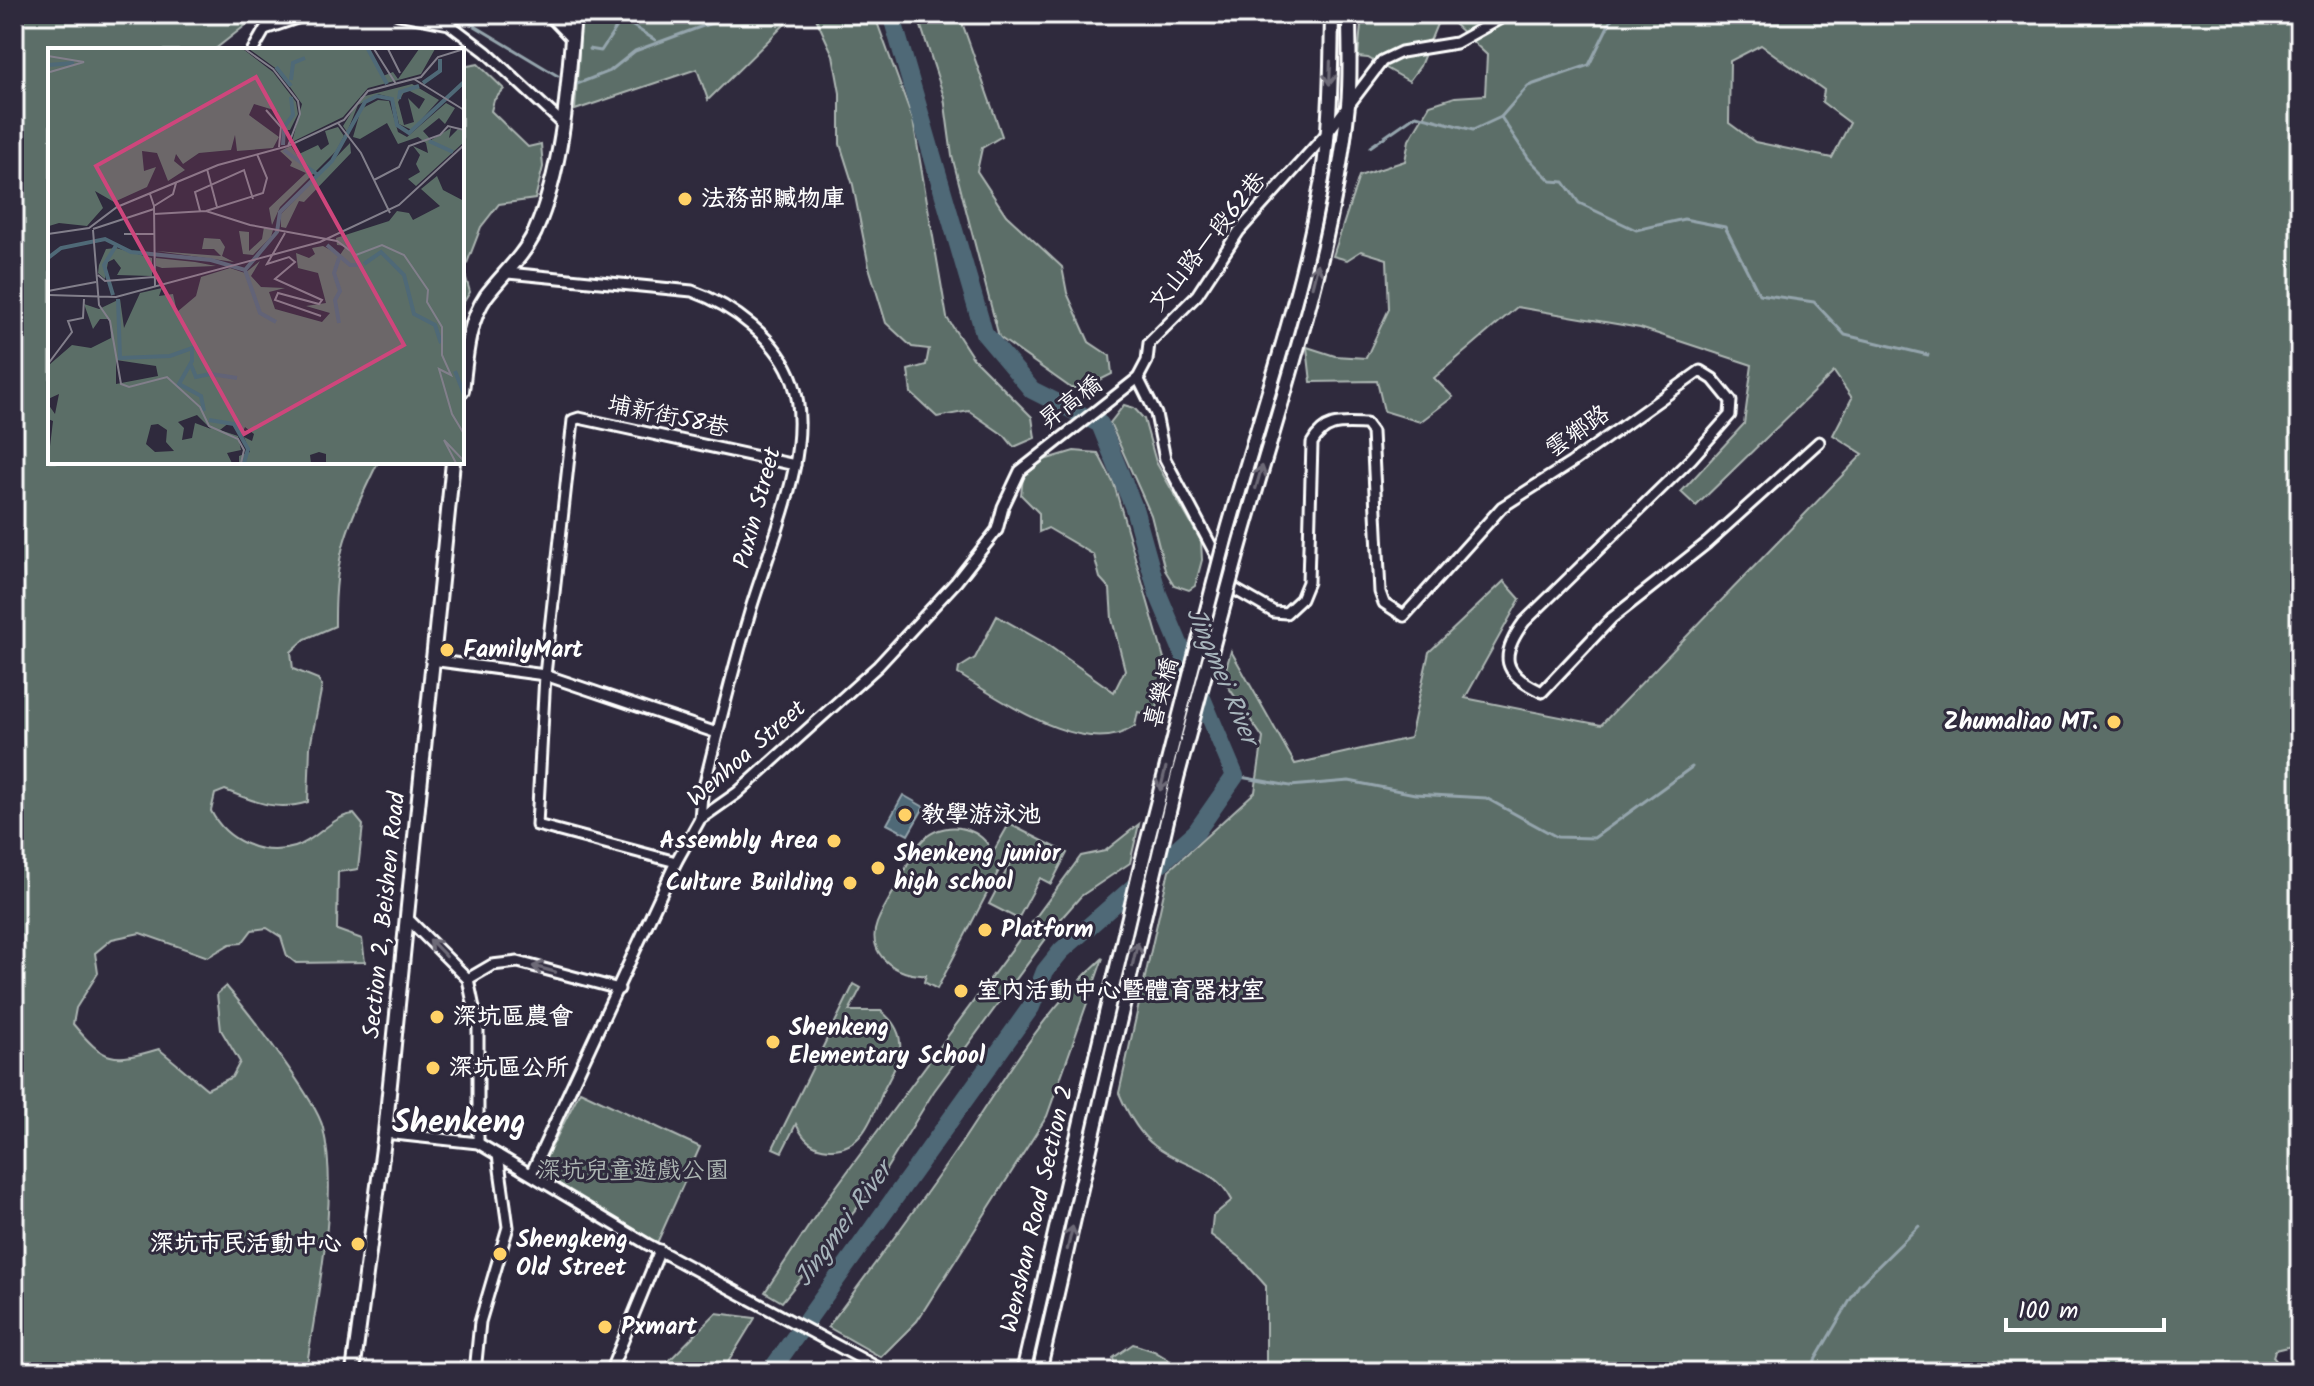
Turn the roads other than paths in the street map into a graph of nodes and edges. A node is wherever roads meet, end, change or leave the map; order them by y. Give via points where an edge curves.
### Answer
1 (309, 14) edge
2 (398, 14) edge
3 (550, 14) edge
4 (574, 14) edge
5 (1332, 14) edge
6 (1349, 14) edge
7 (1508, 14) edge
8 (572, 37) junction
9 (254, 48) edge
10 (1348, 104) junction
11 (562, 123) junction
12 (1329, 131) junction
13 (508, 273) junction
14 (464, 374) edge
15 (1134, 381) junction
16 (1819, 442) dead end
17 (1036, 455) joint
18 (453, 464) edge
19 (795, 465) junction
20 (431, 660) junction
21 (545, 675) junction
22 (717, 733) junction
23 (700, 819) junction
24 (676, 862) junction
25 (407, 918) junction
26 (468, 979) junction
27 (619, 989) junction
28 (1096, 1056) joint
29 (1111, 1057) joint
30 (385, 1133) junction
31 (478, 1143) junction
32 (498, 1155) junction
33 (531, 1174) junction
34 (660, 1250) junction
35 (353, 1372) edge
36 (475, 1372) edge
37 (610, 1372) edge
38 (886, 1372) edge
39 (1023, 1372) edge
40 (1039, 1372) edge

1 - 9 street via 265,29
2 - 11 street via 449,24
3 - 8 main road
4 - 8 main road
5 -> 12 main road, 喜樂橋
6 - 10 main road, 喜樂橋
7 - 10 street, 文山路一段62巷 via 1456,43 1389,57
8 - 11 main road
10 - 12 street, 文山路一段62巷
29 -> 10 main road, 喜樂橋, bridge via 1177,778 1336,184
11 - 13 main road via 534,234
12 - 15 street, 文山路一段62巷 via 1239,231 1197,295 1149,343 1147,361
12 -> 28 main road, 喜樂橋, bridge via 1322,181 1281,344 1184,695
13 - 14 main road via 486,297 469,333
13 - 19 street, Puxin Street via 692,291 719,302 754,327 793,381 799,420
15 - 16 street, 雲鄉路 via 1156,414 1165,459 1234,589 1274,612 1286,613 1301,599 1308,582 1312,443 1319,431 1334,423 1366,424 1372,432 1380,592 1384,603 1404,616 1502,507 1700,371 1713,379 1731,401 1730,415 1507,645 1518,678 1542,692 1612,618 1707,543
15 - 17 street, 昇高橋
17 - 23 street, Wenhoa Street via 1020,471 993,536 956,582 878,666 737,793
18 - 20 main road, Section 2, Beishen Road
19 - 21 street, 埔新街58巷 via 573,420
19 - 22 street, Puxin Street
20 - 21 street
20 - 25 main road, Section 2, Beishen Road
21 - 22 street
21 - 24 street via 537,825
22 - 23 street, Puxin Street
23 - 24 street, Wenhoa Street
24 - 27 street, Wenhoa Street
26 -> 25 street
25 - 30 main road, Section 2, Beishen Road
27 -> 26 street via 518,962 492,965
26 - 31 street via 478,1027
27 - 33 street, Wenhoa Street
28 - 39 main road, Wenshan Road Section 2
40 -> 29 main road, Wenshan Road Section 2
30 - 31 street
30 - 35 main road, Section 2, Beishen Road
31 - 32 street
32 - 33 street
32 - 36 street via 508,1227 480,1322
33 - 34 street
34 - 37 street
34 - 38 street

